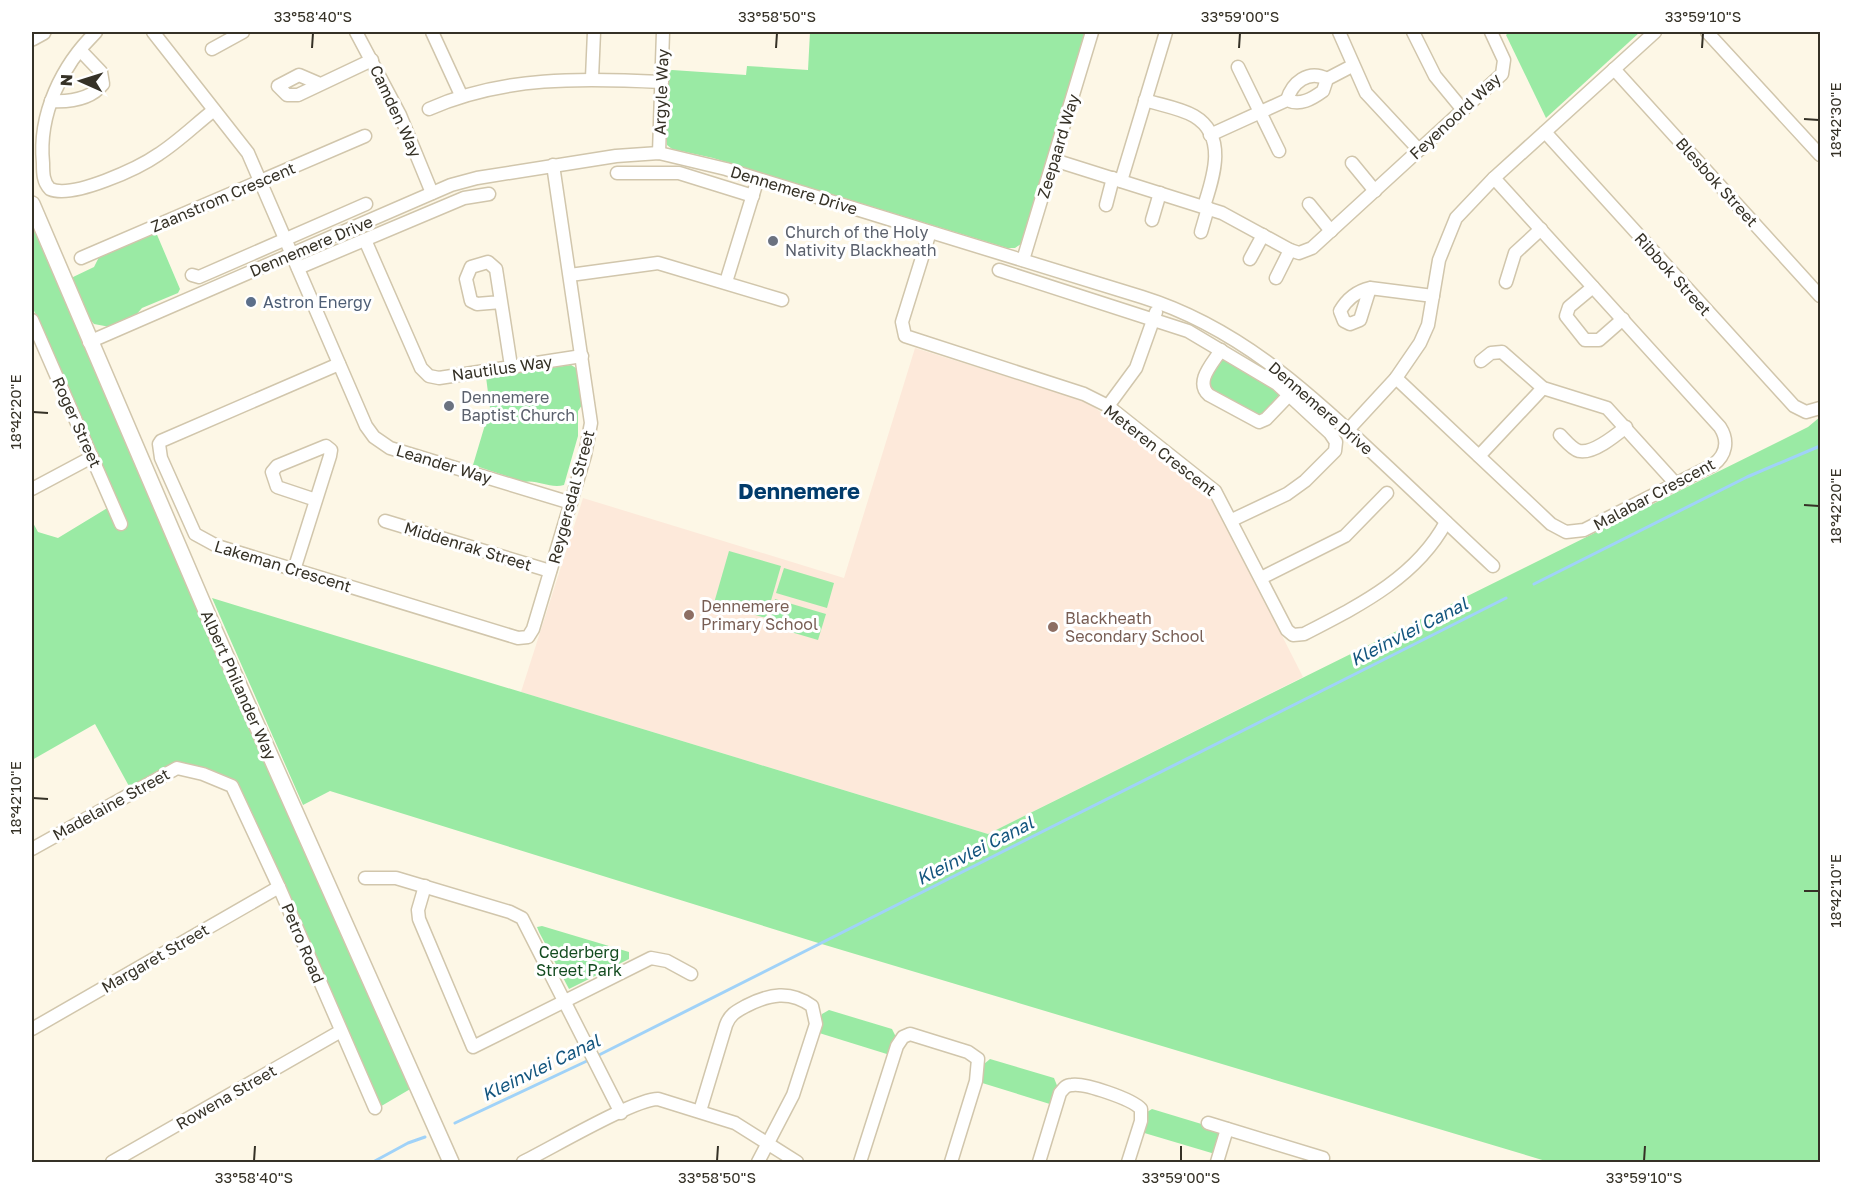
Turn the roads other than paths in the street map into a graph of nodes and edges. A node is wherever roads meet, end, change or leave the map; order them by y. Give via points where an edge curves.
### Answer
1 (43, 32) edge
2 (96, 32) edge
3 (153, 32) edge
4 (243, 32) edge
5 (357, 32) edge
6 (432, 32) edge
7 (594, 32) edge
8 (663, 32) edge
9 (1092, 32) edge
10 (1166, 32) edge
11 (1339, 32) edge
12 (1413, 32) edge
13 (1491, 32) edge
14 (1656, 32) edge
15 (1707, 32) edge
16 (32, 38) edge
17 (212, 49) dead end
18 (80, 50) junction
19 (372, 60) junction
20 (1352, 66) junction
21 (1239, 67) dead end
22 (1614, 69) junction
23 (592, 78) junction
24 (1327, 79) junction
25 (662, 82) junction
26 (320, 84) dead end
27 (461, 95) junction
28 (1145, 100) junction
29 (1287, 100) junction
30 (51, 101) junction
31 (429, 109) dead end
32 (214, 110) junction
33 (1463, 110) junction
34 (1260, 112) junction
35 (1545, 132) junction
36 (1210, 135) junction
37 (365, 136) dead end
38 (1419, 150) junction
39 (1279, 151) dead end
40 (659, 153) junction
41 (1821, 155) edge
42 (1053, 160) junction
43 (1352, 163) dead end
44 (553, 165) junction
45 (617, 173) dead end
46 (1494, 178) junction
47 (758, 179) junction
48 (1117, 180) junction
49 (261, 181) junction
50 (1375, 191) junction
51 (432, 193) junction
52 (1160, 193) junction
53 (489, 194) dead end
54 (753, 196) junction
55 (32, 204) edge
56 (366, 204) dead end
57 (1309, 204) dead end
58 (1106, 205) dead end
59 (1206, 207) junction
60 (1152, 220) dead end
61 (1541, 229) junction
62 (1331, 231) junction
63 (930, 232) junction
64 (1201, 232) dead end
65 (1263, 235) junction
66 (286, 240) junction
67 (365, 240) junction
68 (1290, 250) junction
69 (292, 254) junction
70 (81, 258) dead end
71 (1250, 259) dead end
72 (1023, 260) junction
73 (298, 268) junction
74 (999, 270) dead end
75 (192, 275) dead end
76 (570, 276) junction
77 (1276, 278) dead end
78 (726, 282) junction
79 (1506, 282) dead end
80 (1593, 287) junction
81 (1370, 288) dead end
82 (1433, 296) junction
83 (1821, 296) edge
84 (782, 300) dead end
85 (501, 302) dead end
86 (1159, 302) junction
87 (1154, 318) junction
88 (1623, 319) junction
89 (32, 320) edge
90 (89, 342) junction
91 (1221, 350) junction
92 (582, 356) junction
93 (1481, 361) dead end
94 (339, 364) junction
95 (511, 366) junction
96 (1396, 378) junction
97 (1543, 388) junction
98 (1288, 395) junction
99 (1108, 406) junction
100 (1821, 408) edge
101 (1626, 427) junction
102 (1348, 429) junction
103 (1560, 435) dead end
104 (1479, 456) junction
105 (92, 457) junction
106 (1676, 484) junction
107 (32, 489) edge
108 (1387, 493) dead end
109 (316, 500) junction
110 (571, 503) junction
111 (1232, 520) junction
112 (385, 521) dead end
113 (1446, 522) junction
114 (121, 524) dead end
115 (1493, 566) dead end
116 (294, 570) junction
117 (550, 571) junction
118 (1261, 579) junction
119 (518, 638) joint
120 (226, 783) joint
121 (32, 849) edge
122 (365, 878) dead end
123 (425, 886) junction
124 (279, 887) junction
125 (691, 974) dead end
126 (564, 1000) junction
127 (32, 1029) edge
128 (341, 1031) junction
129 (473, 1047) junction
130 (478, 1060) dead end
131 (375, 1108) dead end
132 (700, 1111) junction
133 (621, 1113) junction
134 (1208, 1123) dead end
135 (1227, 1129) junction
136 (767, 1143) junction
137 (1323, 1158) dead end
138 (1305, 1159) edge
139 (112, 1162) edge
140 (451, 1162) edge
141 (524, 1162) edge
142 (758, 1162) edge
143 (797, 1162) edge
144 (860, 1162) edge
145 (951, 1162) edge
146 (1039, 1162) edge
147 (1128, 1162) edge
148 (1216, 1162) edge

1 - 16 street
2 - 18 street
3 - 32 street, Leander Way
4 - 17 street
5 - 19 street, Camden Way
6 - 27 street
7 - 23 street
8 - 25 street, Argyle Way
9 - 42 street, Zeepaard Way
10 - 28 street
11 - 20 street
12 - 33 street via 1435,76
13 - 33 street, Feyenoord Way via 1504,60 1503,71
14 - 22 street
15 - 41 street
18 - 30 street
18 - 30 street via 103,74 103,84 74,101
19 - 26 street
19 - 51 street, Camden Way
20 - 24 street
20 - 38 street via 1371,100
21 - 34 street
22 - 35 street
22 - 83 street, Blesbok Street
23 - 25 street
23 - 27 street via 550,80
24 - 29 street via 1325,89 1315,96 1297,103
24 - 29 street via 1316,75 1303,79 1293,85
25 - 40 street, Argyle Way
27 - 31 street
28 - 36 street via 1194,116
28 - 48 street
29 - 34 street
30 - 32 street via 42,156 46,183 57,192 88,186 150,160
32 - 49 street, Leander Way via 248,153
33 - 38 street, Feyenoord Way
34 - 36 street
34 - 39 street
35 - 46 street
35 - 100 street, Ribbok Street via 1794,406 1806,412
36 - 59 street via 1217,161
37 - 49 street, Zaanstrom Crescent
38 - 50 street, Feyenoord Way
40 - 44 street, Dennemere Drive
40 - 47 street, Dennemere Drive
42 - 48 street
42 - 72 street, Zeepaard Way
43 - 50 street
44 - 51 street, Dennemere Drive via 477,178
44 - 76 street, Reygersdal Street
45 - 54 street via 679,173
46 - 61 street, Malabar Crescent
46 - 82 street via 1456,218 1439,260
47 - 54 street
47 - 63 street, Dennemere Drive
48 - 52 street
48 - 58 street
49 - 66 street, Leander Way
49 - 70 street, Zaanstrom Crescent
50 - 62 street, Feyenoord Way
51 - 69 street, Dennemere Drive
52 - 59 street
52 - 60 street
53 - 67 street via 464,198
54 - 78 street
55 - 90 street, Albert Philander Way
56 - 66 street
57 - 62 street
59 - 64 street
59 - 65 street
61 - 79 street via 1515,253
61 - 80 street, Malabar Crescent
62 - 68 street, Feyenoord Way via 1312,248 1299,253
63 - 72 street, Dennemere Drive
63 - 99 street, Meteren Crescent via 902,322 905,336 1075,390
65 - 68 street
65 - 71 street
66 - 69 street, Leander Way
66 - 75 street via 199,277
67 - 73 street
67 - 95 street, Nautilus Way via 426,374 439,378
68 - 77 street
69 - 73 street, Leander Way
69 - 90 street, Dennemere Drive
72 - 86 street, Dennemere Drive
73 - 94 street, Leander Way
74 - 87 street, Dennemere Drive
76 - 78 street via 658,263
76 - 92 street, Reygersdal Street
78 - 84 street
80 - 88 street, Malabar Crescent
80 - 88 street via 1569,307 1566,316 1585,340 1599,340
81 - 82 street
82 - 96 street via 1420,343
85 - 95 street
86 - 87 street
86 - 102 street, Dennemere Drive via 1209,324 1269,362
87 - 91 street, Dennemere Drive
87 - 99 street via 1136,368
88 - 106 street, Malabar Crescent via 1725,435 1724,451 1718,461
89 - 105 street, Roger Street
90 - 140 street, Albert Philander Way
91 - 98 street, Dennemere Drive
91 - 98 street, Dennemere Drive via 1202,381 1209,395 1256,422 1266,419
92 - 95 street, Nautilus Way
92 - 110 street, Reygersdal Street via 590,435
93 - 97 street via 1491,353 1502,352
94 - 110 street, Leander Way via 370,432 384,445
94 - 116 street, Lakeman Crescent via 159,444 187,520 199,538
96 - 102 street
96 - 104 street, Malabar Crescent
97 - 101 street via 1600,404
97 - 104 street
98 - 111 street, Dennemere Drive via 1330,433 1336,448 1295,489
99 - 111 street, Meteren Crescent via 1209,485
101 - 103 street via 1584,451 1574,448
101 - 106 street
102 - 113 street, Dennemere Drive
104 - 106 street, Malabar Crescent via 1551,524 1566,532 1584,530
105 - 107 street
105 - 114 street, Roger Street
108 - 118 street via 1345,536
109 - 109 street via 331,453 326,446 277,466 272,472 277,487
109 - 116 street
110 - 117 street, Reygersdal Street
111 - 118 street, Meteren Crescent
112 - 117 street, Middenrak Street
113 - 115 street, Dennemere Drive
113 - 118 street, Meteren Crescent via 1386,590 1302,635 1287,630
116 - 119 street, Lakeman Crescent
117 - 119 street, Reygersdal Street via 530,635
120 - 121 street, Madelaine Street via 177,768
120 - 124 street, Petro Road via 236,790
122 - 123 street via 396,878
123 - 126 street via 520,916
123 - 129 street via 419,919
124 - 127 street, Margaret Street
124 - 128 street, Petro Road
125 - 126 street via 668,961 651,958
126 - 129 street
126 - 133 street
128 - 131 street, Petro Road
128 - 139 street, Rowena Street
129 - 130 street
132 - 133 street via 653,1100
132 - 136 street via 735,1123
132 - 136 street via 730,1017 770,995 806,1002 815,1010 816,1024 789,1106
133 - 141 street
134 - 135 street
135 - 138 street
135 - 148 street
136 - 142 street
136 - 143 street
137 - 138 street
144 - 145 street via 897,1046 910,1034 968,1052 978,1059 976,1080
146 - 147 street via 1060,1093 1074,1085 1127,1100 1141,1109

